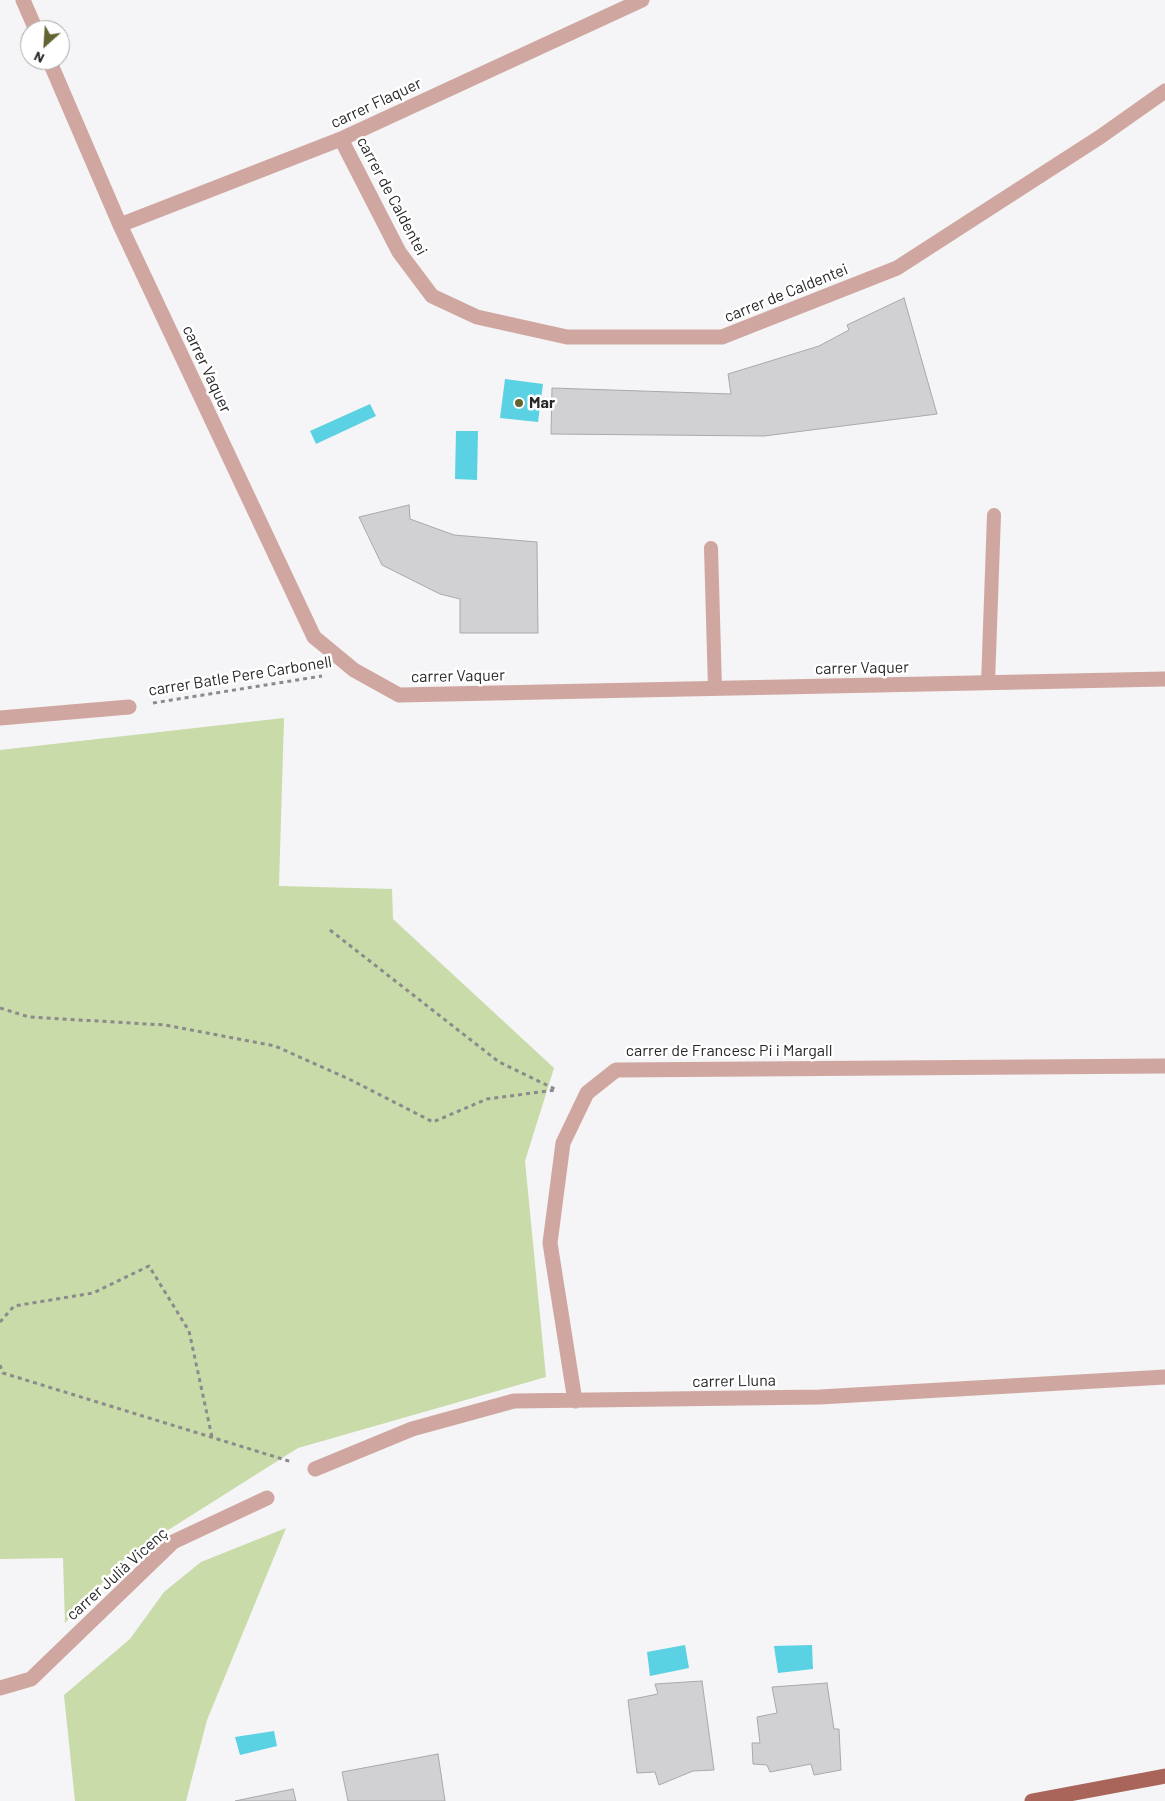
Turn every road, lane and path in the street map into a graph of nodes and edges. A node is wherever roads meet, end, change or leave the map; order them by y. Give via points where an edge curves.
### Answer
1 (23, 0) edge
2 (642, 0) edge
3 (32, 20) edge
4 (53, 70) edge
5 (1165, 91) edge
6 (341, 139) junction
7 (120, 225) junction
8 (994, 515) dead end
9 (711, 548) dead end
10 (354, 670) junction
11 (1165, 679) edge
12 (988, 683) junction
13 (715, 688) junction
14 (129, 707) joint
15 (0, 718) edge
16 (330, 930) dead end
17 (0, 1008) edge
18 (1165, 1066) edge
19 (556, 1090) junction
20 (582, 1103) junction
21 (0, 1322) edge
22 (0, 1365) edge
23 (2, 1372) edge
24 (1165, 1377) edge
25 (575, 1401) junction
26 (212, 1437) junction
27 (315, 1469) joint
28 (267, 1498) dead end
29 (0, 1688) edge
30 (1165, 1776) edge
31 (1032, 1801) edge

1 - 3 street
2 - 6 street, carrer Flaquer
4 - 7 street, carrer Vaquer
5 - 6 street, carrer de Caldentei via 1100,137 897,268 722,337 567,337 477,317 432,296 399,252
6 - 7 street, carrer Flaquer
7 - 10 street, carrer Vaquer via 314,637
8 - 12 lane
9 - 13 lane
10 - 13 street, carrer Vaquer via 399,695
10 - 14 path, carrer Batle Pere Carbonell
11 - 12 street, carrer Vaquer
12 - 13 street, carrer Vaquer
14 - 15 street
16 - 19 path via 499,1062
17 - 19 path via 29,1017 165,1025 275,1046 433,1122 488,1099
18 - 20 street, carrer de Francesc Pi i Margall via 616,1070 587,1094
19 - 20 path
20 - 25 street, carrer de Francesc Pi i Margall via 563,1143 550,1242
21 - 26 path via 14,1306 93,1293 149,1266 189,1331
22 - 23 path
23 - 26 path
24 - 25 street, carrer Lluna via 820,1397
25 - 27 street, carrer Lluna via 514,1401 412,1429
26 - 27 path
28 - 29 street, carrer Julià Vicenç via 174,1542 31,1678
30 - 31 main road

